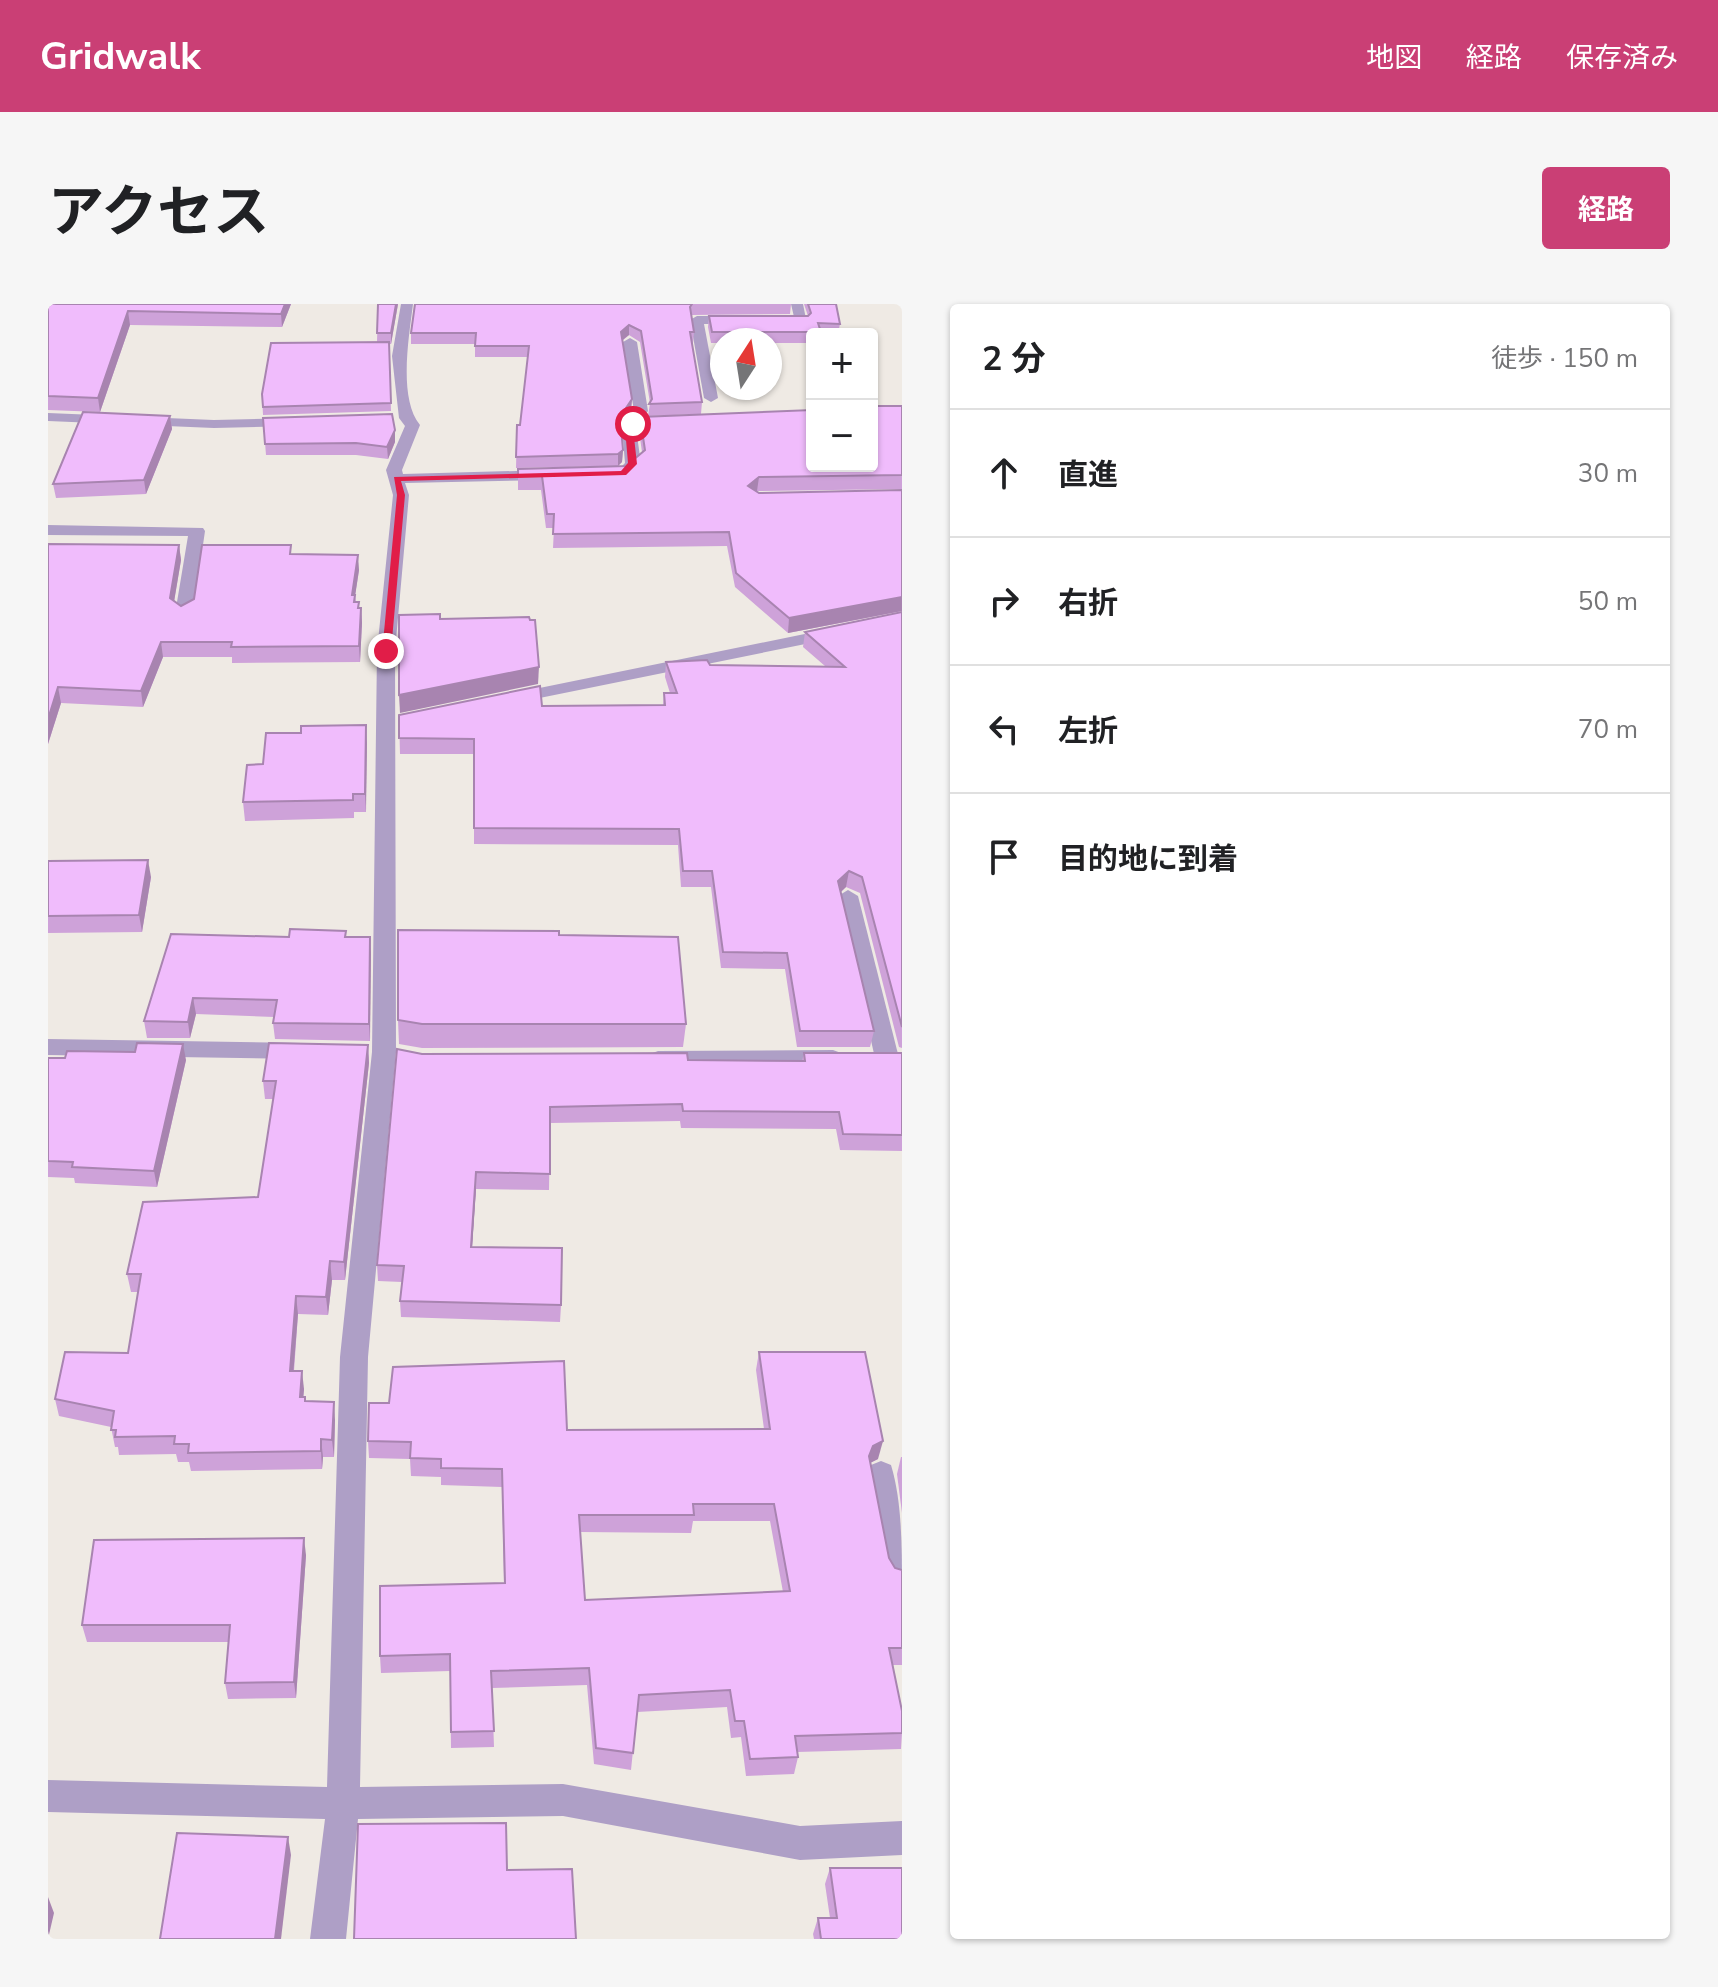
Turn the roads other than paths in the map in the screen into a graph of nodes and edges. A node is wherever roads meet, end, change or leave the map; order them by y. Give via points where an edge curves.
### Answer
1 (407, 304) edge
2 (797, 304) edge
3 (630, 342) edge
4 (710, 392) edge
5 (48, 417) edge
6 (303, 421) edge
7 (593, 474) edge
8 (563, 475) edge
9 (397, 479) junction
10 (48, 530) edge
11 (184, 614) edge
12 (847, 630) edge
13 (495, 702) edge
14 (848, 896) dead end
15 (48, 1047) edge
16 (323, 1051) edge
17 (354, 1052) edge
18 (384, 1052) junction
19 (410, 1057) edge
20 (894, 1058) edge
21 (639, 1059) edge
22 (881, 1473) dead end
23 (902, 1574) edge
24 (48, 1796) edge
25 (343, 1803) junction
26 (902, 1838) edge
27 (328, 1939) edge

1 - 9 street via 399,356 399,418 413,425 394,470
2 - 4 street via 802,321 697,320
3 - 7 street via 641,411 640,424 629,428 633,464 623,473
5 - 6 street via 214,424
8 - 9 street
9 - 18 street via 401,495 386,651 394,722
10 - 11 street via 197,531
12 - 13 street
14 - 20 street
15 - 16 street
17 - 18 street
18 - 19 street
18 - 25 street via 354,1357
20 - 21 street
22 - 23 street
24 - 25 street
25 - 26 street via 563,1800 800,1843
25 - 27 street

